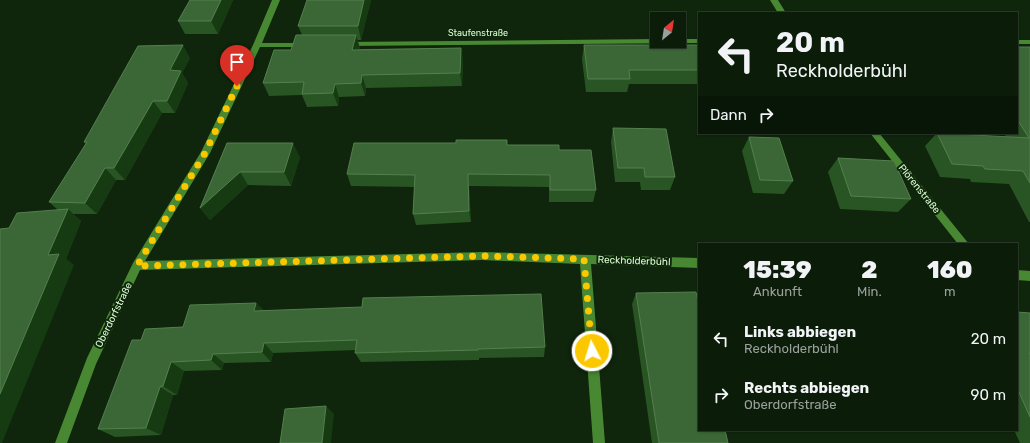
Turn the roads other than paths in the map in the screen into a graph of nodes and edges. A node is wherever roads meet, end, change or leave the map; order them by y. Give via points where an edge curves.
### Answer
1 (276, 0) edge
2 (774, 0) edge
3 (781, 12) edge
4 (698, 41) edge
5 (1018, 42) edge
6 (1030, 42) edge
7 (312, 44) edge
8 (336, 44) edge
9 (257, 45) junction
10 (875, 134) edge
11 (963, 243) edge
12 (584, 259) junction
13 (698, 263) edge
14 (137, 266) junction
15 (1018, 275) edge
16 (1030, 276) edge
17 (61, 443) edge
18 (599, 443) edge

1 - 9 street, Oberdorfstraße
2 - 3 street
4 - 8 street, Staufenstraße
5 - 6 street
7 - 9 street
9 - 14 street, Oberdorfstraße via 205,153
10 - 11 street, Plörenstraße
12 - 13 street, Reckholderbühl
12 - 14 street, Reckholderbühl via 482,256
12 - 18 street
14 - 17 street, Oberdorfstraße via 90,362
15 - 16 street

